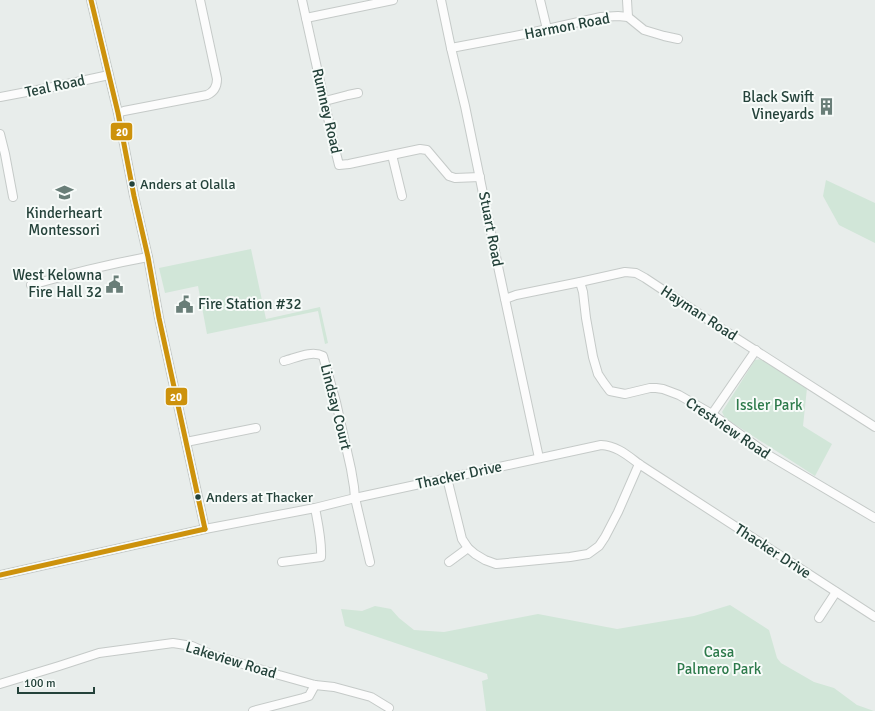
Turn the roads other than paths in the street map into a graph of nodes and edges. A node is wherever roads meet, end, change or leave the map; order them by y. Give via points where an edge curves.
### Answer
1 (92, 0) edge
2 (200, 0) edge
3 (302, 0) edge
4 (393, 0) edge
5 (441, 0) edge
6 (540, 0) edge
7 (627, 0) edge
8 (628, 17) junction
9 (306, 18) junction
10 (547, 29) junction
11 (678, 39) dead end
12 (451, 48) junction
13 (109, 75) junction
14 (358, 93) dead end
15 (0, 97) edge
16 (325, 101) junction
17 (118, 113) junction
18 (0, 134) edge
19 (392, 155) junction
20 (480, 177) junction
21 (402, 196) dead end
22 (13, 197) dead end
23 (148, 257) junction
24 (580, 282) junction
25 (31, 285) dead end
26 (505, 299) junction
27 (756, 350) junction
28 (284, 361) dead end
29 (712, 414) junction
30 (875, 427) edge
31 (256, 428) dead end
32 (186, 442) junction
33 (539, 458) junction
34 (639, 464) junction
35 (447, 478) junction
36 (355, 498) junction
37 (315, 508) junction
38 (875, 518) edge
39 (205, 530) junction
40 (468, 548) junction
41 (282, 562) dead end
42 (370, 562) dead end
43 (450, 562) dead end
44 (0, 575) edge
45 (836, 592) junction
46 (875, 617) edge
47 (819, 618) dead end
48 (0, 684) edge
49 (315, 685) junction
50 (389, 708) dead end
51 (253, 711) edge

1 - 13 street
2 - 17 street via 217,79 215,89 207,95
3 - 9 street, Rumney Road
4 - 9 street
5 - 12 street, Stuart Road
6 - 10 street
7 - 8 street
8 - 10 street, Harmon Road via 601,17
8 - 11 street, Harmon Road via 644,30
9 - 16 street, Rumney Road
10 - 12 street, Harmon Road
12 - 20 street, Stuart Road
13 - 15 street, Teal Road
13 - 17 street
14 - 16 street
16 - 19 street, Rumney Road via 340,165
17 - 23 street
18 - 22 street
19 - 20 street, Rumney Road via 427,150 449,176
19 - 21 street
20 - 26 street, Stuart Road
23 - 25 street
23 - 32 street
24 - 26 street, Hayman Road
24 - 27 street, Hayman Road via 625,272 636,273
24 - 29 street, Crestview Road via 593,357 598,374 610,391 625,394 650,388 663,389
26 - 33 street, Stuart Road
27 - 29 street
27 - 30 street, Hayman Road
28 - 36 street, Lindsay Court via 306,355 323,356 346,442
29 - 38 street, Crestview Road via 770,456
31 - 32 street
32 - 39 street
33 - 34 street, Thacker Drive via 601,445 613,447
33 - 35 street, Thacker Drive
34 - 40 street via 605,537 599,546 588,554 496,564
34 - 45 street, Thacker Drive
35 - 36 street, Thacker Drive
35 - 40 street via 462,539
36 - 37 street, Thacker Drive
36 - 42 street
37 - 39 street, Thacker Drive
37 - 41 street via 322,557
39 - 44 street, Thacker Drive
40 - 43 street
45 - 46 street, Thacker Drive
45 - 47 street
48 - 49 street, Lakeview Road via 99,653 173,643 192,646 210,654
49 - 50 street, Lakeview Road via 334,687 371,697
49 - 51 street via 309,696

